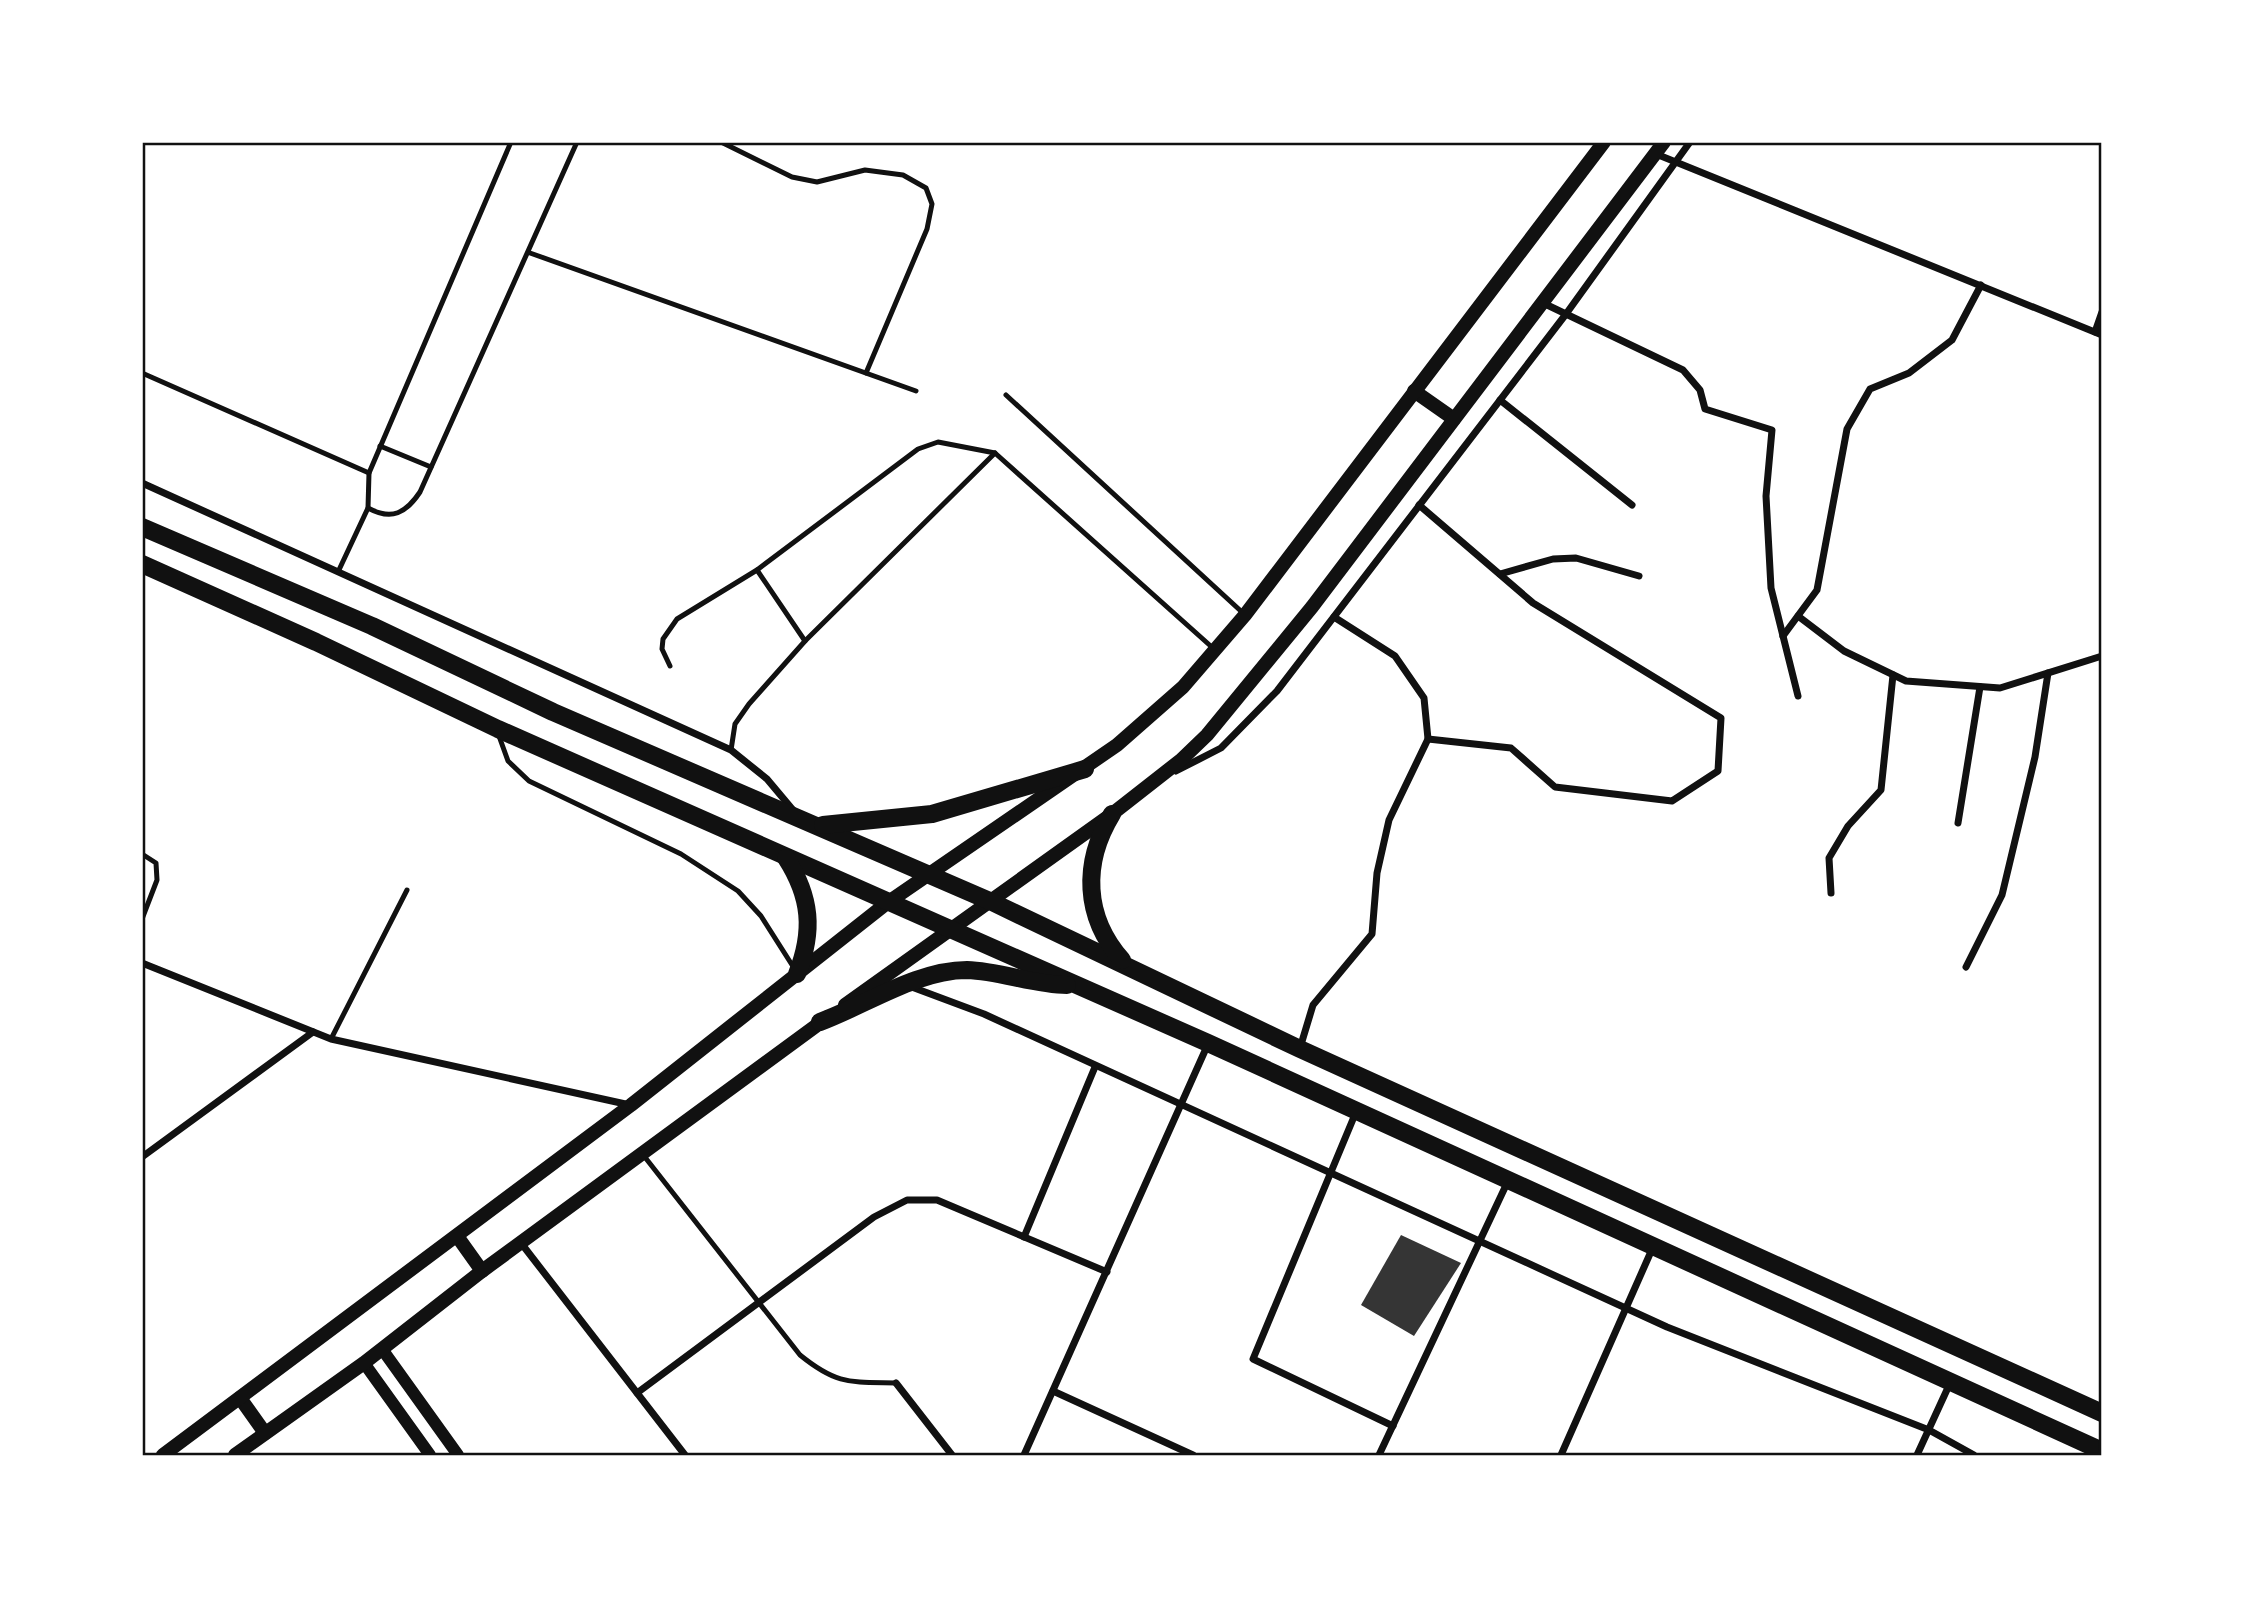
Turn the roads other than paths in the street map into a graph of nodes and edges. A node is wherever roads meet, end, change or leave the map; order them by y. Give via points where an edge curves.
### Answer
1 (511, 142) edge
2 (577, 142) edge
3 (721, 142) edge
4 (1604, 142) edge
5 (1690, 142) edge
6 (1660, 148) edge
7 (1676, 161) junction
8 (530, 253) junction
9 (1981, 285) junction
10 (1542, 303) junction
11 (2102, 312) edge
12 (1566, 314) junction
13 (2099, 334) edge
14 (142, 373) edge
15 (866, 373) junction
16 (916, 391) dead end
17 (1414, 391) junction
18 (1006, 395) dead end
19 (1500, 400) junction
20 (1454, 419) junction
21 (380, 446) junction
22 (995, 453) junction
23 (431, 467) junction
24 (369, 473) junction
25 (142, 483) edge
26 (1419, 505) junction
27 (1632, 505) dead end
28 (368, 508) junction
29 (142, 527) edge
30 (142, 564) edge
31 (757, 570) junction
32 (338, 572) junction
33 (1500, 574) junction
34 (1639, 576) dead end
35 (1245, 615) junction
36 (1798, 616) junction
37 (1334, 617) junction
38 (1783, 636) junction
39 (805, 641) junction
40 (1216, 651) junction
41 (2102, 656) edge
42 (670, 666) dead end
43 (2048, 673) junction
44 (1893, 675) junction
45 (1980, 687) junction
46 (1798, 696) dead end
47 (498, 729) junction
48 (1428, 739) junction
49 (731, 750) junction
50 (1085, 769) junction
51 (1147, 786) junction
52 (1112, 814) junction
53 (801, 818) junction
54 (1958, 823) dead end
55 (818, 826) junction
56 (142, 854) edge
57 (786, 858) junction
58 (928, 874) junction
59 (407, 890) dead end
60 (1831, 893) dead end
61 (992, 902) junction
62 (887, 903) junction
63 (142, 919) edge
64 (951, 931) junction
65 (142, 963) edge
66 (1125, 963) junction
67 (1966, 968) dead end
68 (797, 974) junction
69 (1076, 984) junction
70 (907, 985) junction
71 (820, 1023) junction
72 (313, 1032) junction
73 (331, 1039) junction
74 (1208, 1044) junction
75 (1300, 1049) junction
76 (1095, 1067) junction
77 (631, 1105) junction
78 (1182, 1106) junction
79 (1357, 1111) junction
80 (642, 1154) junction
81 (142, 1157) edge
82 (1331, 1174) junction
83 (1508, 1181) junction
84 (457, 1236) junction
85 (1024, 1237) junction
86 (1480, 1241) junction
87 (521, 1243) junction
88 (1653, 1246) junction
89 (482, 1271) junction
90 (1107, 1272) junction
91 (759, 1302) junction
92 (1627, 1308) junction
93 (382, 1349) junction
94 (364, 1363) junction
95 (1951, 1381) junction
96 (896, 1383) joint
97 (1053, 1391) junction
98 (637, 1393) junction
99 (240, 1398) junction
100 (2102, 1413) edge
101 (1393, 1426) junction
102 (1928, 1430) junction
103 (265, 1433) junction
104 (2102, 1453) edge
105 (163, 1455) edge
106 (235, 1455) edge
107 (430, 1455) edge
108 (458, 1455) edge
109 (685, 1455) edge
110 (952, 1455) edge
111 (1024, 1455) edge
112 (1193, 1455) edge
113 (1379, 1455) edge
114 (1561, 1455) edge
115 (1917, 1455) edge
116 (1974, 1455) edge

1 - 21 lane
2 - 8 lane
3 - 15 lane via 792,177 817,182 865,170 903,175 926,188 932,204 927,229
4 - 17 main road
5 - 7 street
6 - 7 street
6 - 10 main road
7 - 9 street
7 - 12 street
8 - 15 lane
8 - 23 lane
9 - 13 street
9 - 36 street via 1952,341 1909,373 1870,389 1847,429 1816,590
10 - 12 street
10 - 20 main road
11 - 13 street
12 - 19 street
12 - 38 street via 1684,370 1700,390 1705,410 1772,430 1766,496 1771,588
14 - 24 lane
15 - 16 lane
17 - 20 main road
17 - 35 main road
18 - 35 lane
19 - 26 street
19 - 27 street
20 - 51 main road via 1237,702 1181,760
21 - 23 lane
21 - 24 lane
22 - 31 lane via 938,442 918,449
22 - 39 lane
22 - 40 lane
23 - 28 lane via 408,509 394,516
24 - 28 lane
25 - 32 street
26 - 33 street
26 - 37 street
28 - 32 lane
29 - 53 main road
30 - 47 main road
31 - 39 lane
31 - 42 lane via 677,619 663,639
32 - 49 street
33 - 34 street via 1553,559 1576,558
33 - 48 street via 1534,603 1721,718 1718,771 1672,801 1555,788 1511,748
35 - 40 main road
36 - 38 street
36 - 44 street via 1844,651
37 - 48 street via 1395,656 1424,698
37 - 51 street via 1278,691 1221,748
38 - 46 street
39 - 49 lane via 735,724
40 - 50 main road via 1150,718
41 - 43 street
43 - 45 street via 2000,688
43 - 67 street via 2035,757 2002,895
44 - 45 street via 1906,681
44 - 60 street via 1881,790 1848,825 1829,858
45 - 54 street
47 - 57 main road
47 - 68 lane via 508,761 529,781 681,854 738,891 775,934
48 - 75 street via 1389,820 1377,873 1372,934 1313,1005
49 - 53 street via 767,779
50 - 55 main road via 932,814
50 - 58 main road
51 - 52 main road
52 - 61 main road
52 - 66 main road via 1093,855 1092,900 1103,934
53 - 55 main road
55 - 58 main road
56 - 63 lane via 156,863 157,880
57 - 62 main road
57 - 68 main road via 799,879 810,926
58 - 61 main road
58 - 62 main road
59 - 73 lane
61 - 64 main road
61 - 66 main road
62 - 64 main road
62 - 68 main road
64 - 69 main road
64 - 71 main road
65 - 72 street
66 - 75 main road
68 - 77 main road
69 - 70 main road via 1045,984 1003,973 963,970
69 - 74 main road
70 - 71 main road
70 - 76 street via 984,1014
71 - 80 main road
72 - 73 street
72 - 81 street
73 - 77 street
74 - 78 street
74 - 79 main road
75 - 100 main road
76 - 78 street
76 - 85 street
77 - 84 main road
78 - 82 street
78 - 90 street
79 - 82 street
79 - 83 main road
80 - 87 main road
80 - 91 lane
82 - 86 street
82 - 101 street via 1253,1359
83 - 86 street
83 - 88 main road
84 - 89 main road
84 - 99 main road
85 - 90 street
85 - 91 street via 937,1200 907,1200 874,1217
86 - 92 street
86 - 101 street
87 - 89 main road
87 - 98 street
88 - 92 street
88 - 95 main road
89 - 93 main road
90 - 97 street
91 - 96 lane via 800,1355 822,1373 844,1382
91 - 98 street
92 - 102 street
92 - 114 street
93 - 94 main road
93 - 108 street
94 - 103 main road
94 - 107 street
95 - 102 street
95 - 104 main road
96 - 110 street
97 - 111 street
97 - 112 street
98 - 109 street
99 - 103 main road
99 - 105 main road
101 - 113 street
102 - 115 street
102 - 116 street
103 - 106 main road

